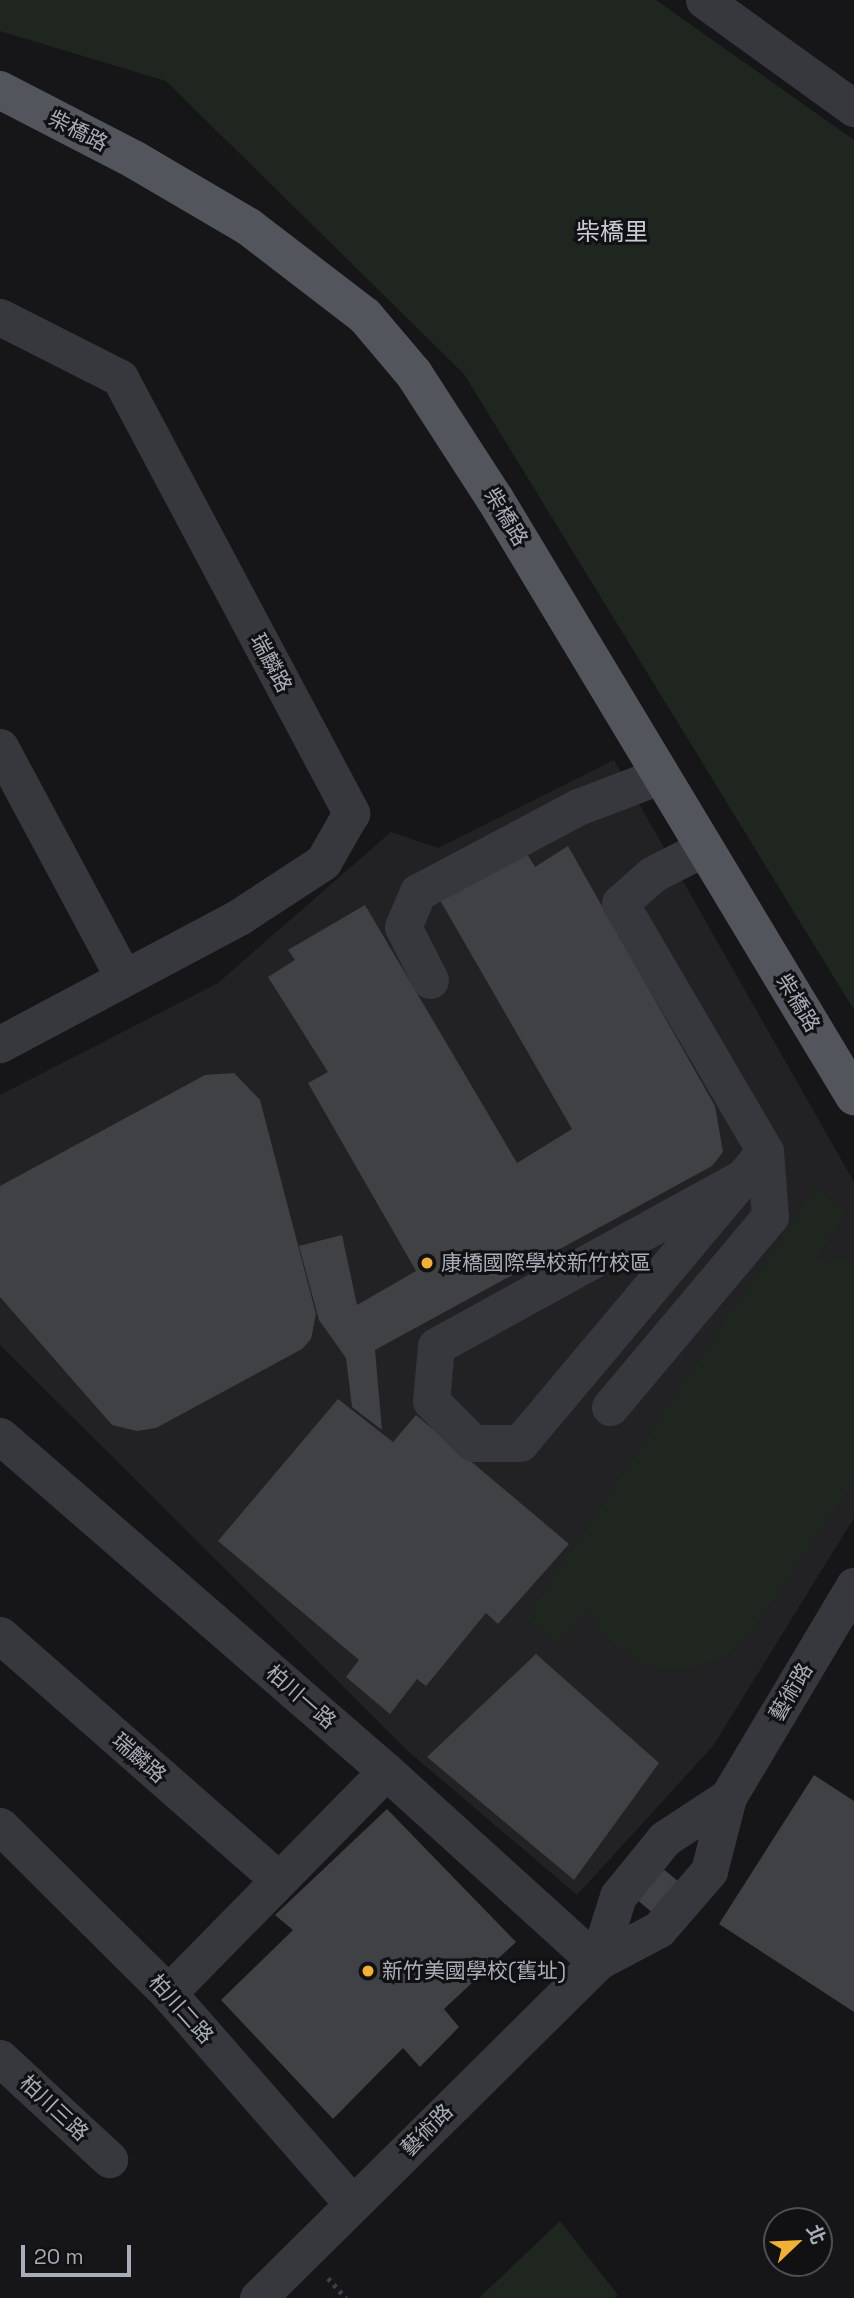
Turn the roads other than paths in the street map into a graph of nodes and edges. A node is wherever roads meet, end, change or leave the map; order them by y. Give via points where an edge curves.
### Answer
1 (704, 0) edge
2 (0, 90) edge
3 (854, 108) edge
4 (0, 317) edge
5 (0, 747) edge
6 (659, 776) junction
7 (705, 848) junction
8 (124, 978) junction
9 (430, 980) dead end
10 (0, 1044) edge
11 (854, 1096) edge
12 (765, 1151) junction
13 (736, 1181) junction
14 (610, 1407) dead end
15 (0, 1436) edge
16 (854, 1586) edge
17 (0, 1635) edge
18 (386, 1771) junction
19 (728, 1797) junction
20 (0, 1826) edge
21 (279, 1880) junction
22 (597, 1962) junction
23 (168, 1993) junction
24 (0, 2058) edge
25 (109, 2159) dead end
26 (352, 2203) junction
27 (258, 2298) edge

1 - 3 street
2 - 6 main road, 柴橋路 via 135,160 249,227 365,316 414,374 495,499
4 - 8 street, 瑞麟路 via 120,377 351,813 323,862 239,916
5 - 8 street
6 - 7 main road, 柴橋路
6 - 9 street via 578,807 418,892 403,927
7 - 11 main road, 柴橋路
7 - 12 street via 653,874 620,903
8 - 10 street, 瑞麟路
12 - 13 street
12 - 14 street via 770,1216
13 - 13 street via 436,1346 430,1401 473,1443 520,1443
15 - 18 street, 柏川一路
16 - 19 street, 藝術路
17 - 21 street, 瑞麟路
18 - 21 street
18 - 22 street, 柏川一路
19 - 22 street, 藝術路 via 664,1839 618,1896
19 - 22 street, 藝術路 via 709,1871 659,1929
20 - 23 street, 柏川二路
21 - 23 street
22 - 26 street, 藝術路
23 - 26 street, 柏川二路
24 - 25 street, 柏川三路
26 - 27 street, 藝術路

